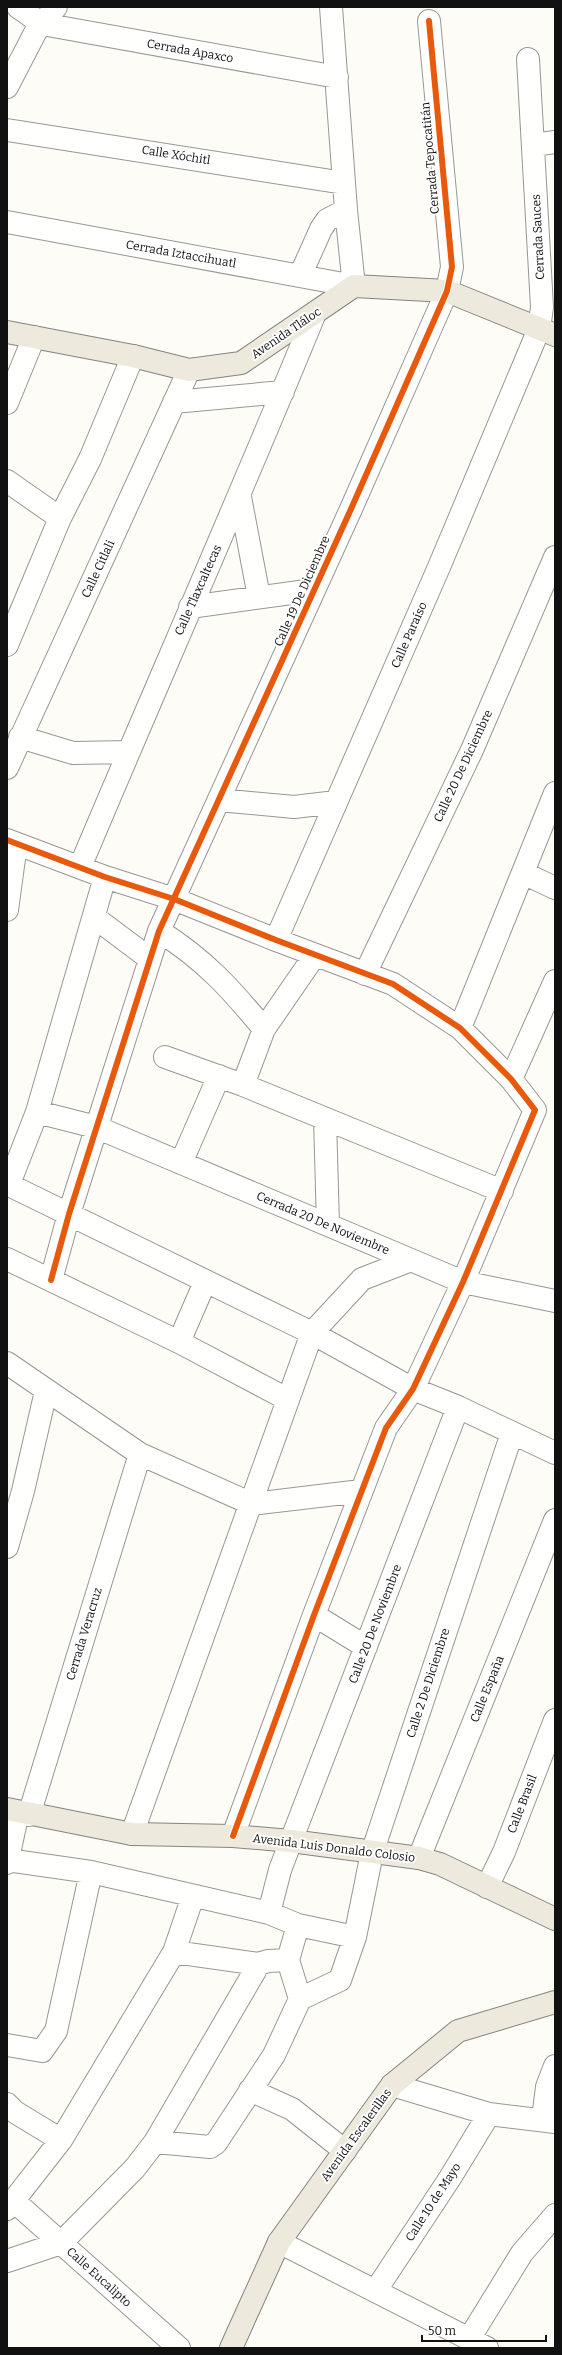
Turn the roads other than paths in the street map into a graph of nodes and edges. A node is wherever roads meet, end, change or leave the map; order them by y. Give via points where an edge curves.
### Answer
1 (18, 7) edge
2 (56, 7) edge
3 (331, 7) edge
4 (429, 21) dead end
5 (42, 24) junction
6 (528, 59) dead end
7 (337, 77) junction
8 (7, 87) edge
9 (7, 130) edge
10 (555, 142) edge
11 (533, 144) junction
12 (344, 183) junction
13 (346, 210) junction
14 (7, 222) edge
15 (300, 276) junction
16 (354, 286) junction
17 (447, 291) junction
18 (315, 313) junction
19 (7, 332) edge
20 (547, 332) edge
21 (34, 337) junction
22 (133, 356) junction
23 (189, 370) junction
24 (283, 392) junction
25 (174, 402) junction
26 (7, 403) edge
27 (7, 481) edge
28 (240, 497) junction
29 (60, 518) junction
30 (555, 557) edge
31 (314, 590) junction
32 (259, 597) junction
33 (190, 607) junction
34 (7, 645) edge
35 (20, 737) junction
36 (128, 752) junction
37 (7, 768) edge
38 (555, 793) edge
39 (219, 800) junction
40 (336, 802) junction
41 (12, 842) edge
42 (80, 867) junction
43 (523, 873) junction
44 (105, 877) junction
45 (555, 888) edge
46 (174, 899) junction
47 (7, 910) edge
48 (94, 917) junction
49 (159, 931) junction
50 (276, 940) junction
51 (315, 955) junction
52 (150, 959) junction
53 (365, 974) junction
54 (555, 981) edge
55 (460, 1028) junction
56 (264, 1029) junction
57 (165, 1057) dead end
58 (219, 1076) junction
59 (511, 1080) junction
60 (243, 1085) junction
61 (37, 1112) junction
62 (325, 1119) junction
63 (96, 1127) junction
64 (181, 1163) junction
65 (8, 1184) edge
66 (502, 1191) junction
67 (68, 1214) junction
68 (328, 1225) junction
69 (7, 1259) edge
70 (411, 1260) junction
71 (51, 1280) junction
72 (205, 1282) junction
73 (462, 1282) junction
74 (555, 1300) edge
75 (312, 1333) junction
76 (179, 1342) junction
77 (7, 1363) edge
78 (413, 1389) junction
79 (46, 1391) junction
80 (287, 1399) junction
81 (458, 1407) junction
82 (512, 1433) junction
83 (555, 1453) edge
84 (140, 1454) junction
85 (361, 1492) junction
86 (252, 1504) junction
87 (555, 1520) edge
88 (7, 1547) edge
89 (548, 1561) edge
90 (314, 1615) junction
91 (366, 1647) junction
92 (555, 1720) edge
93 (18, 1812) edge
94 (132, 1834) junction
95 (233, 1836) junction
96 (291, 1841) junction
97 (372, 1853) junction
98 (419, 1858) junction
99 (7, 1861) edge
100 (91, 1872) junction
101 (487, 1887) junction
102 (192, 1896) junction
103 (269, 1913) junction
104 (555, 1919) edge
105 (298, 1924) junction
106 (355, 1937) junction
107 (174, 1952) junction
108 (288, 1960) junction
109 (259, 1964) junction
110 (300, 1999) junction
111 (555, 2002) edge
112 (7, 2045) edge
113 (555, 2066) edge
114 (392, 2085) junction
115 (250, 2090) junction
116 (7, 2104) edge
117 (488, 2114) junction
118 (549, 2121) edge
119 (61, 2140) junction
120 (155, 2142) junction
121 (345, 2151) junction
122 (10, 2204) edge
123 (555, 2215) edge
124 (279, 2242) junction
125 (61, 2243) junction
126 (7, 2261) edge
127 (376, 2290) junction
128 (478, 2344) edge
129 (179, 2348) edge
130 (231, 2348) edge

1 - 5 street
2 - 5 street
3 - 7 street
4 - 17 street, Cerrada Tepocatitán via 452,267
5 - 7 street, Cerrada Apaxco
5 - 8 street
6 - 11 street, Cerrada Sauces
7 - 12 street
9 - 12 street, Calle Xóchitl
10 - 11 street
11 - 20 street, Cerrada Sauces via 542,307
12 - 13 street
13 - 15 street via 327,220
13 - 16 street
14 - 15 street, Cerrada Iztaccihuatl
15 - 16 street, Cerrada Iztaccihuatl
16 - 17 main road
16 - 18 main road, Avenida Tláloc
17 - 20 main road
17 - 31 street, Calle 19 De Diciembre
18 - 23 main road, Avenida Tláloc via 242,363
18 - 24 street, Calle Tlaxcaltecas
19 - 21 main road, Avenida Tláloc
20 - 40 street, Calle Paraíso via 439,567
21 - 22 main road, Avenida Tláloc
21 - 26 street
22 - 23 main road, Avenida Tláloc
22 - 29 street via 90,459
23 - 25 street, Calle Citlali
24 - 25 street
24 - 28 street, Calle Tlaxcaltecas
25 - 35 street, Calle Citlali
27 - 29 street
28 - 32 street
28 - 33 street, Calle Tlaxcaltecas
29 - 34 street
30 - 53 street, Calle 20 De Diciembre via 472,750
31 - 32 street
31 - 39 street, Calle 19 De Diciembre
32 - 33 street
33 - 36 street, Calle Tlaxcaltecas
35 - 36 street via 73,753
35 - 37 street, Calle Citlali
36 - 42 street, Calle Tlaxcaltecas
38 - 43 street
39 - 40 street via 294,807
39 - 46 street, Calle 19 De Diciembre
40 - 50 street, Calle Paraíso
41 - 42 street
41 - 47 street
42 - 44 street
43 - 45 street
43 - 55 street
44 - 46 street
44 - 48 street
46 - 49 street, Calle 19 De Diciembre
46 - 50 street
48 - 52 street
48 - 61 street
49 - 52 street, Calle 19 De Diciembre
49 - 56 street via 181,944 223,980
50 - 51 street
51 - 53 street
51 - 56 street
52 - 63 street, Calle 19 De Diciembre
53 - 55 street via 393,984
54 - 59 street
55 - 59 street
56 - 60 street
57 - 58 street
58 - 60 street
58 - 64 street
59 - 66 street via 535,1110
60 - 62 street
61 - 63 street, Cerrada 20 De Noviembre
61 - 65 street
62 - 66 street
62 - 68 street
63 - 64 street, Cerrada 20 De Noviembre
63 - 67 street, Calle 19 De Diciembre
64 - 68 street, Cerrada 20 De Noviembre
65 - 67 street
66 - 73 street
67 - 71 street, Calle 19 De Diciembre
67 - 72 street
68 - 70 street, Cerrada 20 De Noviembre
69 - 71 street
70 - 73 street, Cerrada 20 De Noviembre
70 - 75 street via 362,1279
71 - 76 street
72 - 75 street
72 - 76 street
73 - 74 street, Cerrada 20 De Noviembre
73 - 78 street
75 - 78 street
75 - 80 street
76 - 80 street
77 - 79 street
78 - 81 street
78 - 85 street via 386,1428
79 - 84 street
79 - 88 street
80 - 86 street
81 - 82 street
81 - 91 street, Calle 20 De Noviembre
82 - 83 street
82 - 97 street, Calle 2 De Diciembre
84 - 86 street
84 - 93 street, Cerrada Veracruz
85 - 86 street
85 - 90 street
86 - 94 street
87 - 89 street, Calle España
89 - 98 street, Calle España
90 - 91 street
90 - 95 street
91 - 96 street, Calle 20 De Noviembre
92 - 101 street, Calle Brasil via 504,1852
93 - 94 main road, Avenida Luis Donaldo Colosio
93 - 99 street, Cerrada Veracruz
94 - 95 main road, Avenida Luis Donaldo Colosio
95 - 96 main road, Avenida Luis Donaldo Colosio
96 - 97 main road, Avenida Luis Donaldo Colosio
96 - 103 street, Calle 20 De Noviembre via 280,1870
97 - 98 main road, Avenida Luis Donaldo Colosio
97 - 106 street, Calle 2 De Diciembre
98 - 101 main road, Avenida Luis Donaldo Colosio via 440,1864
99 - 100 street
100 - 102 street
100 - 112 street via 56,2031 42,2051
101 - 104 main road, Avenida Luis Donaldo Colosio
102 - 103 street
102 - 107 street
103 - 105 street
105 - 106 street
105 - 108 street
106 - 110 street, Calle 2 De Diciembre via 340,1980
107 - 109 street
107 - 119 street
108 - 109 street
108 - 110 street
109 - 120 street
110 - 115 street via 274,2055
111 - 114 main road, Avenida Escalerillas via 458,2031
113 - 118 street via 547,2088
114 - 117 street
114 - 121 main road, Avenida Escalerillas
115 - 120 street via 216,2143 210,2147
115 - 121 street via 292,2109
116 - 119 street via 15,2112
117 - 118 street
117 - 127 street, Calle 10 de Mayo via 450,2178
119 - 122 street
120 - 125 street via 135,2168
121 - 124 main road, Avenida Escalerillas
122 - 125 street
123 - 128 street via 522,2253
124 - 127 street
124 - 130 main road, Avenida Escalerillas
125 - 126 street, Calle Eucalipto
125 - 129 street, Calle Eucalipto
127 - 128 street

